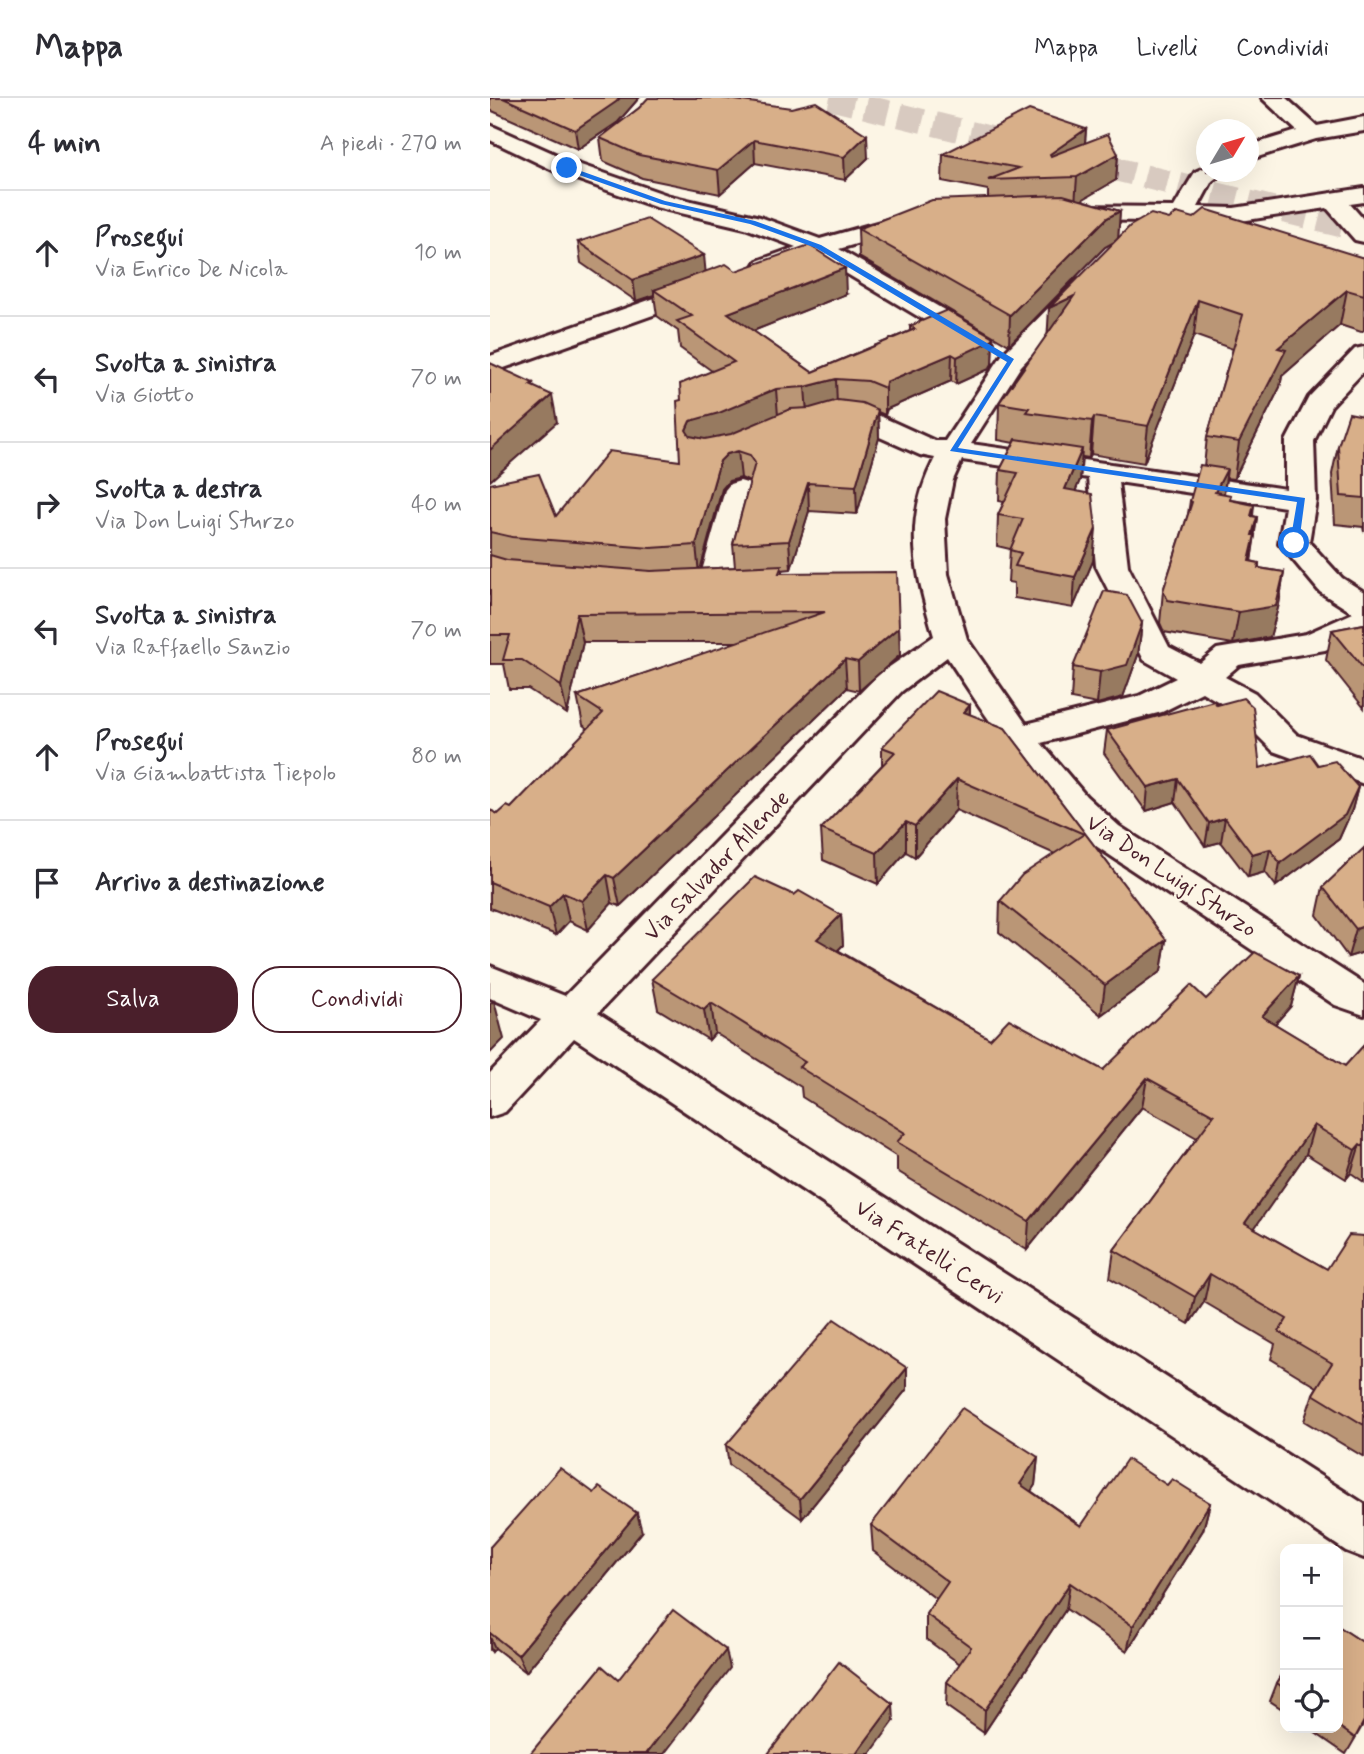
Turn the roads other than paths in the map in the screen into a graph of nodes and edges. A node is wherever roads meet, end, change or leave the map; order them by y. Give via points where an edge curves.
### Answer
1 (1273, 98) edge
2 (1364, 124) edge
3 (490, 132) edge
4 (1312, 133) junction
5 (1259, 150) edge
6 (598, 152) edge
7 (567, 168) junction
8 (1200, 182) edge
9 (1364, 195) edge
10 (1333, 200) junction
11 (1049, 214) edge
12 (1182, 214) junction
13 (932, 219) edge
14 (1364, 235) edge
15 (1138, 241) edge
16 (819, 247) junction
17 (1106, 264) edge
18 (1364, 355) edge
19 (1011, 361) junction
20 (490, 365) edge
21 (808, 425) edge
22 (953, 450) junction
23 (1102, 471) junction
24 (740, 490) dead end
25 (1301, 500) junction
26 (715, 585) edge
27 (1364, 606) edge
28 (1364, 620) edge
29 (951, 639) junction
30 (1202, 679) junction
31 (1017, 738) junction
32 (1364, 772) edge
33 (490, 981) edge
34 (1364, 1000) edge
35 (571, 1016) junction
36 (490, 1100) edge
37 (1364, 1533) edge

1 - 4 street
2 - 4 street
3 - 7 street
4 - 5 street
6 - 7 street
7 - 16 street via 663,202 752,222
8 - 12 street
9 - 10 street
10 - 12 street via 1234,215
10 - 14 street
11 - 12 street
12 - 15 street
13 - 16 street via 910,220
16 - 19 street
16 - 20 street
17 - 19 street, Via Don Luigi Sturzo
18 - 25 street via 1319,403 1300,441
19 - 22 street, Via Don Luigi Sturzo
21 - 22 street via 859,417 930,449
22 - 23 street
22 - 29 street, Via Don Luigi Sturzo via 938,480 918,575
23 - 25 street
23 - 30 street via 1112,566 1156,653
24 - 26 street
25 - 27 street via 1294,543 1331,585
28 - 30 street via 1313,643 1229,656
29 - 31 street, Via Don Luigi Sturzo
29 - 35 street, Via Salvador Allende via 890,683
30 - 31 street via 1150,704
30 - 32 street via 1243,701 1285,743
31 - 34 street, Via Don Luigi Sturzo via 1073,805 1106,835
33 - 35 street, Via Fratelli Cervi
35 - 36 street, Via Salvador Allende
35 - 37 street, Via Fratelli Cervi

